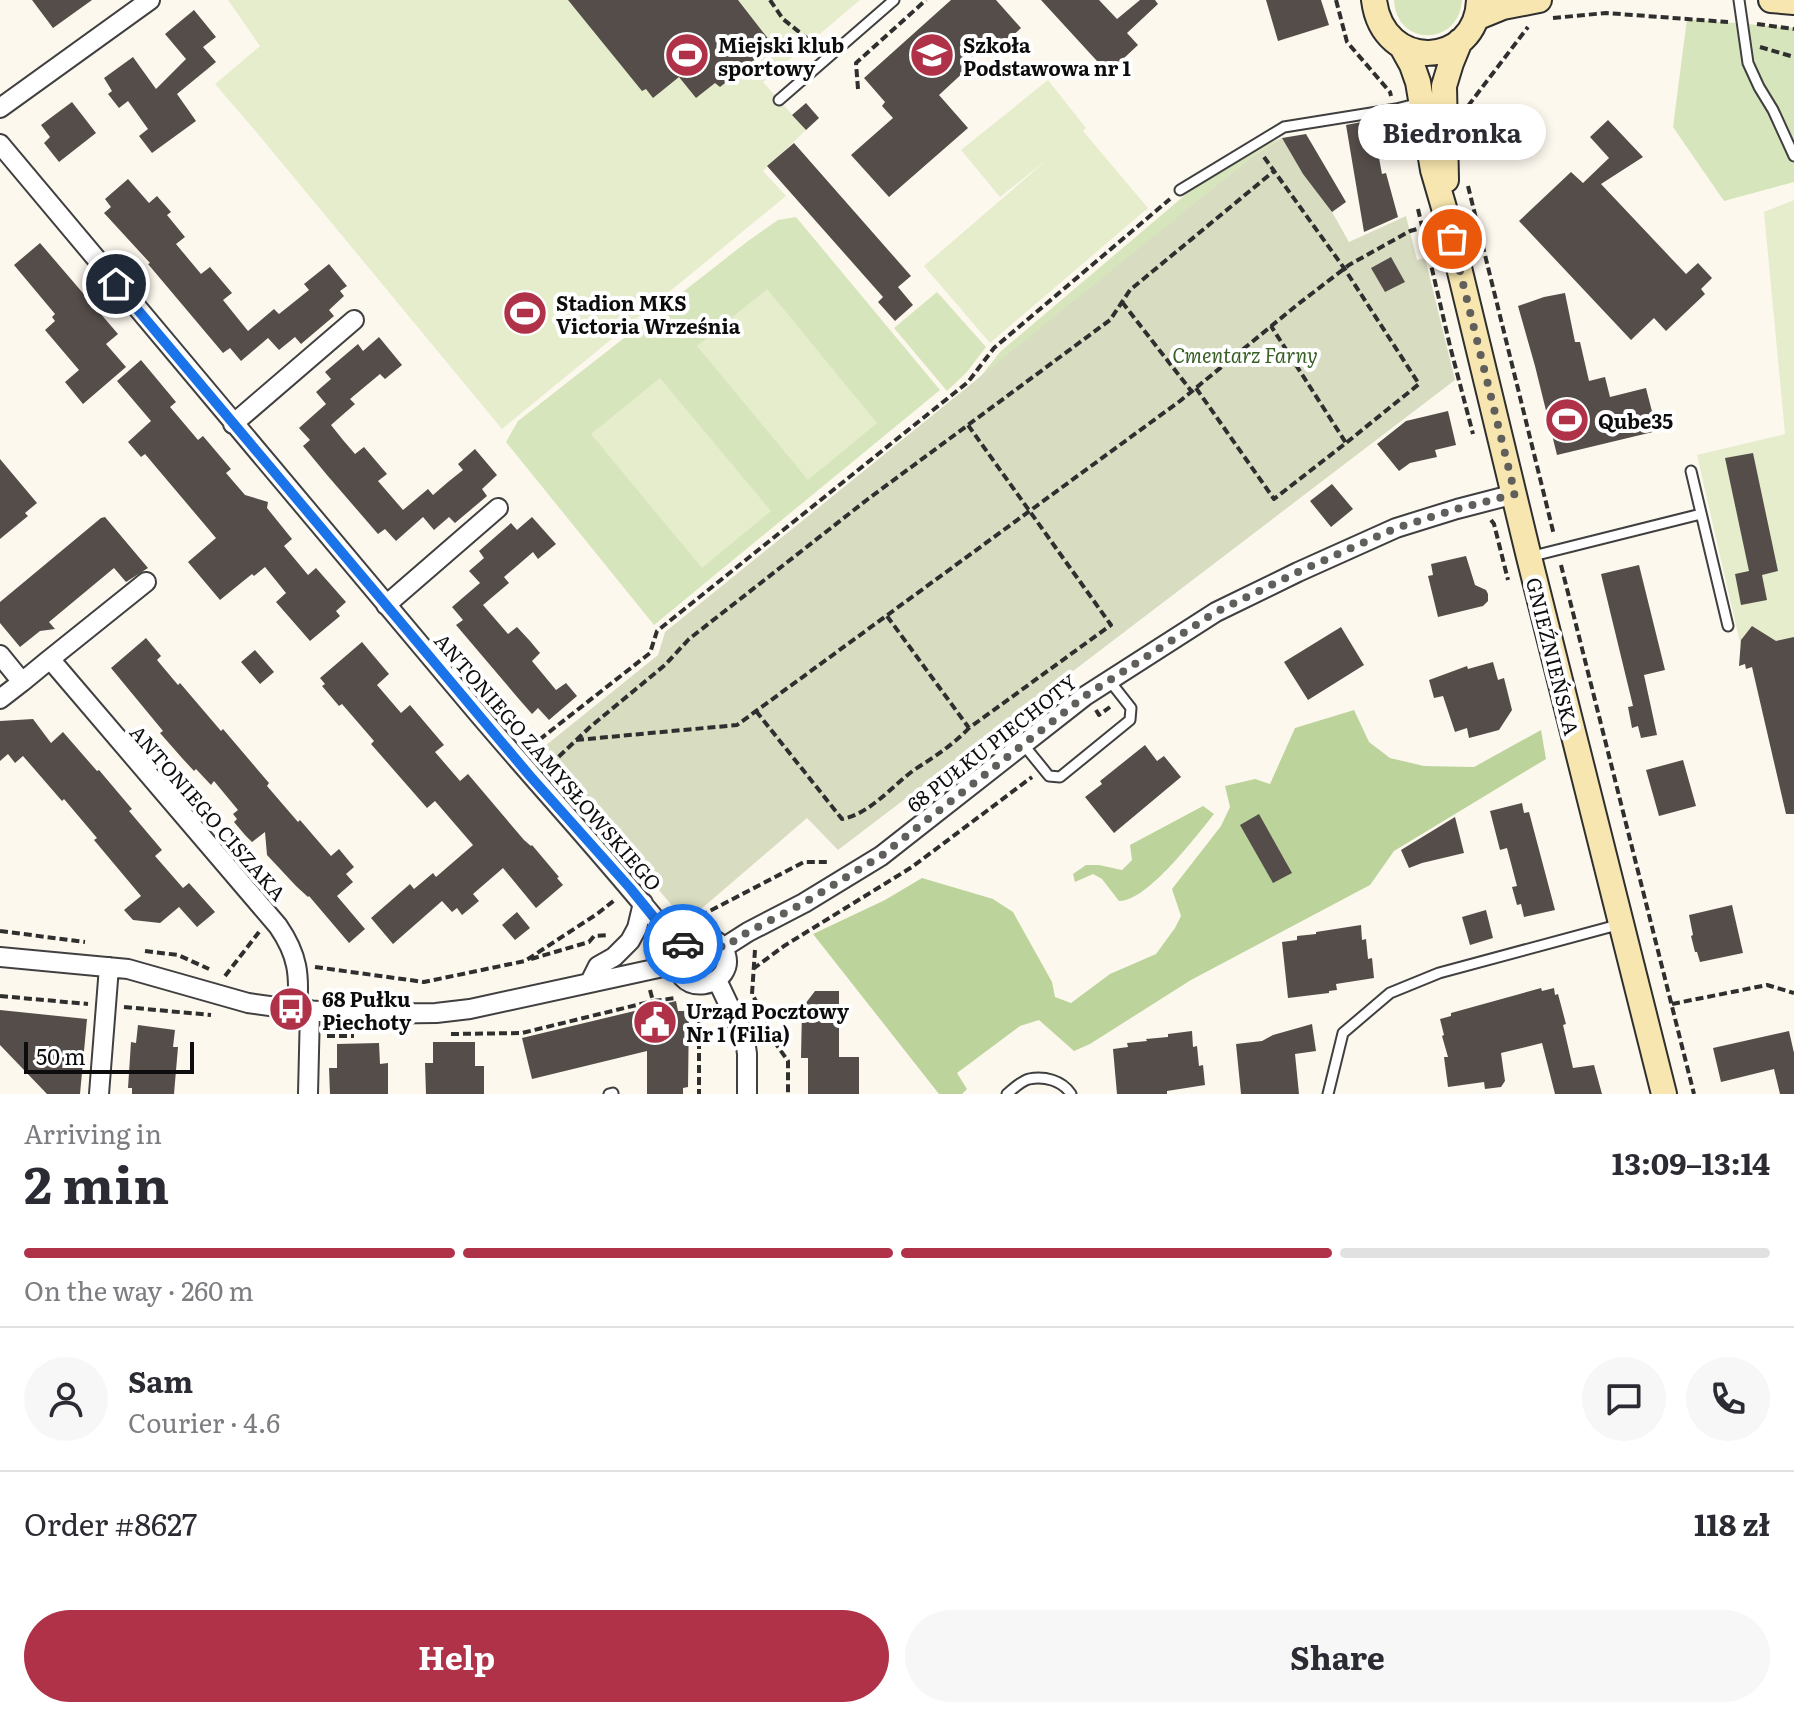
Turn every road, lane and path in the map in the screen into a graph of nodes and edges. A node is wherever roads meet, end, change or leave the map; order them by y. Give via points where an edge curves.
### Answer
1 (150, 0) edge
2 (770, 0) edge
3 (894, 0) edge
4 (926, 0) edge
5 (1336, 0) edge
6 (1374, 0) edge
7 (1739, 0) edge
8 (1771, 0) edge
9 (1794, 2) edge
10 (1477, 9) edge
11 (1539, 13) edge
12 (1742, 23) junction
13 (1794, 29) edge
14 (1743, 40) junction
15 (1460, 41) junction
16 (1402, 47) junction
17 (830, 55) junction
18 (1794, 57) edge
19 (858, 89) dead end
20 (779, 100) dead end
21 (1421, 102) junction
22 (1468, 105) dead end
23 (0, 108) edge
24 (1396, 109) junction
25 (0, 144) edge
26 (1262, 155) dead end
27 (1794, 156) edge
28 (1274, 171) junction
29 (1468, 185) dead end
30 (1180, 190) joint
31 (1416, 198) dead end
32 (1447, 218) junction
33 (1422, 228) junction
34 (1344, 268) junction
35 (1122, 301) junction
36 (354, 320) dead end
37 (1271, 326) junction
38 (1194, 390) junction
39 (233, 424) junction
40 (968, 425) junction
41 (1346, 443) junction
42 (1475, 443) dead end
43 (1691, 471) dead end
44 (1515, 494) junction
45 (1485, 502) junction
46 (498, 508) dead end
47 (1029, 512) junction
48 (1701, 514) junction
49 (1555, 540) dead end
50 (1529, 557) junction
51 (1560, 560) dead end
52 (146, 582) dead end
53 (1509, 584) dead end
54 (386, 605) junction
55 (887, 616) junction
56 (1728, 626) dead end
57 (0, 655) edge
58 (50, 659) junction
59 (1109, 680) junction
60 (22, 682) junction
61 (0, 699) edge
62 (756, 711) junction
63 (969, 728) junction
64 (576, 740) junction
65 (1023, 744) junction
66 (516, 758) junction
67 (551, 764) dead end
68 (1043, 769) junction
69 (630, 888) junction
70 (731, 900) dead end
71 (643, 903) junction
72 (265, 924) dead end
73 (1621, 924) junction
74 (0, 931) edge
75 (748, 932) junction
76 (90, 943) dead end
77 (723, 948) junction
78 (134, 949) dead end
79 (678, 956) junction
80 (0, 957) edge
81 (109, 967) junction
82 (298, 968) junction
83 (753, 969) junction
84 (225, 976) junction
85 (717, 980) junction
86 (234, 981) dead end
87 (590, 982) junction
88 (1794, 993) edge
89 (1672, 1004) junction
90 (303, 1010) junction
91 (699, 1017) dead end
92 (99, 1094) edge
93 (308, 1094) edge
94 (699, 1094) edge
95 (747, 1094) edge
96 (788, 1094) edge
97 (1007, 1094) edge
98 (1071, 1094) edge
99 (1328, 1094) edge
100 (1664, 1094) edge
101 (1694, 1094) edge

1 - 23 street
2 - 17 path via 783,19
3 - 17 lane
4 - 19 path via 856,63
5 - 24 path via 1347,42 1390,92
6 - 16 street, GNIEŹNIEŃSKA via 1381,28
7 - 12 lane
8 - 9 street
10 - 11 street
10 - 15 street, GNIEŹNIEŃSKA
11 - 12 path
11 - 22 path
12 - 13 path
12 - 14 lane
14 - 18 path
14 - 27 lane via 1748,63
15 - 16 street via 1432,53
15 - 32 street, GNIEŹNIEŃSKA via 1444,86
16 - 21 street, GNIEŹNIEŃSKA
17 - 20 lane
21 - 24 lane
21 - 32 street, GNIEŹNIEŃSKA
24 - 30 lane via 1284,127
25 - 39 street, ANTONIEGO ZAMYSŁOWSKIEGO
26 - 28 path
28 - 34 path
28 - 35 path
29 - 49 path
30 - 66 path via 994,348 968,382 657,631 650,653
31 - 33 path
32 - 44 street, GNIEŹNIEŃSKA
33 - 34 path
33 - 42 path
34 - 37 path
34 - 41 path via 1419,384
35 - 38 path
35 - 40 path via 1110,320
36 - 39 street
37 - 38 path
37 - 41 path
38 - 41 path via 1274,499
38 - 47 path
39 - 54 street, ANTONIEGO ZAMYSŁOWSKIEGO
40 - 47 path
40 - 64 path via 689,639
43 - 48 lane
44 - 45 street, 68 PUŁKU PIECHOTY
44 - 50 street, GNIEŹNIEŃSKA
45 - 53 path
45 - 59 street, 68 PUŁKU PIECHOTY via 1396,528 1298,572 1216,612
46 - 54 street
47 - 55 path
47 - 63 path via 1111,625
48 - 50 lane
48 - 56 lane
50 - 73 street, GNIEŹNIEŃSKA
51 - 89 path
52 - 58 street
54 - 66 street, ANTONIEGO ZAMYSŁOWSKIEGO
55 - 62 path
55 - 63 path
57 - 60 street
58 - 60 street
58 - 82 street, ANTONIEGO CISZAKA via 278,926
59 - 65 street, 68 PUŁKU PIECHOTY
59 - 68 lane via 1131,708 1130,720 1060,777
60 - 61 street
62 - 63 path via 842,819 866,808
62 - 64 path via 737,725
64 - 67 path
65 - 68 lane
65 - 75 street, 68 PUŁKU PIECHOTY via 881,856
66 - 69 street, ANTONIEGO ZAMYSŁOWSKIEGO
68 - 83 path via 912,867
69 - 71 street, ANTONIEGO ZAMYSŁOWSKIEGO
69 - 82 path via 525,961 424,982
70 - 75 path
71 - 79 street, ANTONIEGO ZAMYSŁOWSKIEGO
71 - 87 street via 630,941 598,966
72 - 84 path
73 - 99 lane via 1439,973 1390,993 1343,1033
73 - 100 street, GNIEŹNIEŃSKA
74 - 76 path
75 - 77 street, 68 PUŁKU PIECHOTY
75 - 83 path via 755,944
77 - 79 street via 715,940 695,937
77 - 85 street via 724,971
78 - 84 path via 178,955
79 - 85 street via 683,978 693,985
79 - 87 street
80 - 81 street
81 - 90 street via 248,1003
81 - 92 street
82 - 90 street, ANTONIEGO CISZAKA
83 - 96 path via 752,994 788,1061
84 - 86 path
85 - 95 street via 745,1039
87 - 90 street via 436,1013
88 - 89 path via 1767,985
89 - 101 path
90 - 93 street, ANTONIEGO CISZAKA
91 - 94 path
97 - 98 lane via 1026,1080 1049,1079

